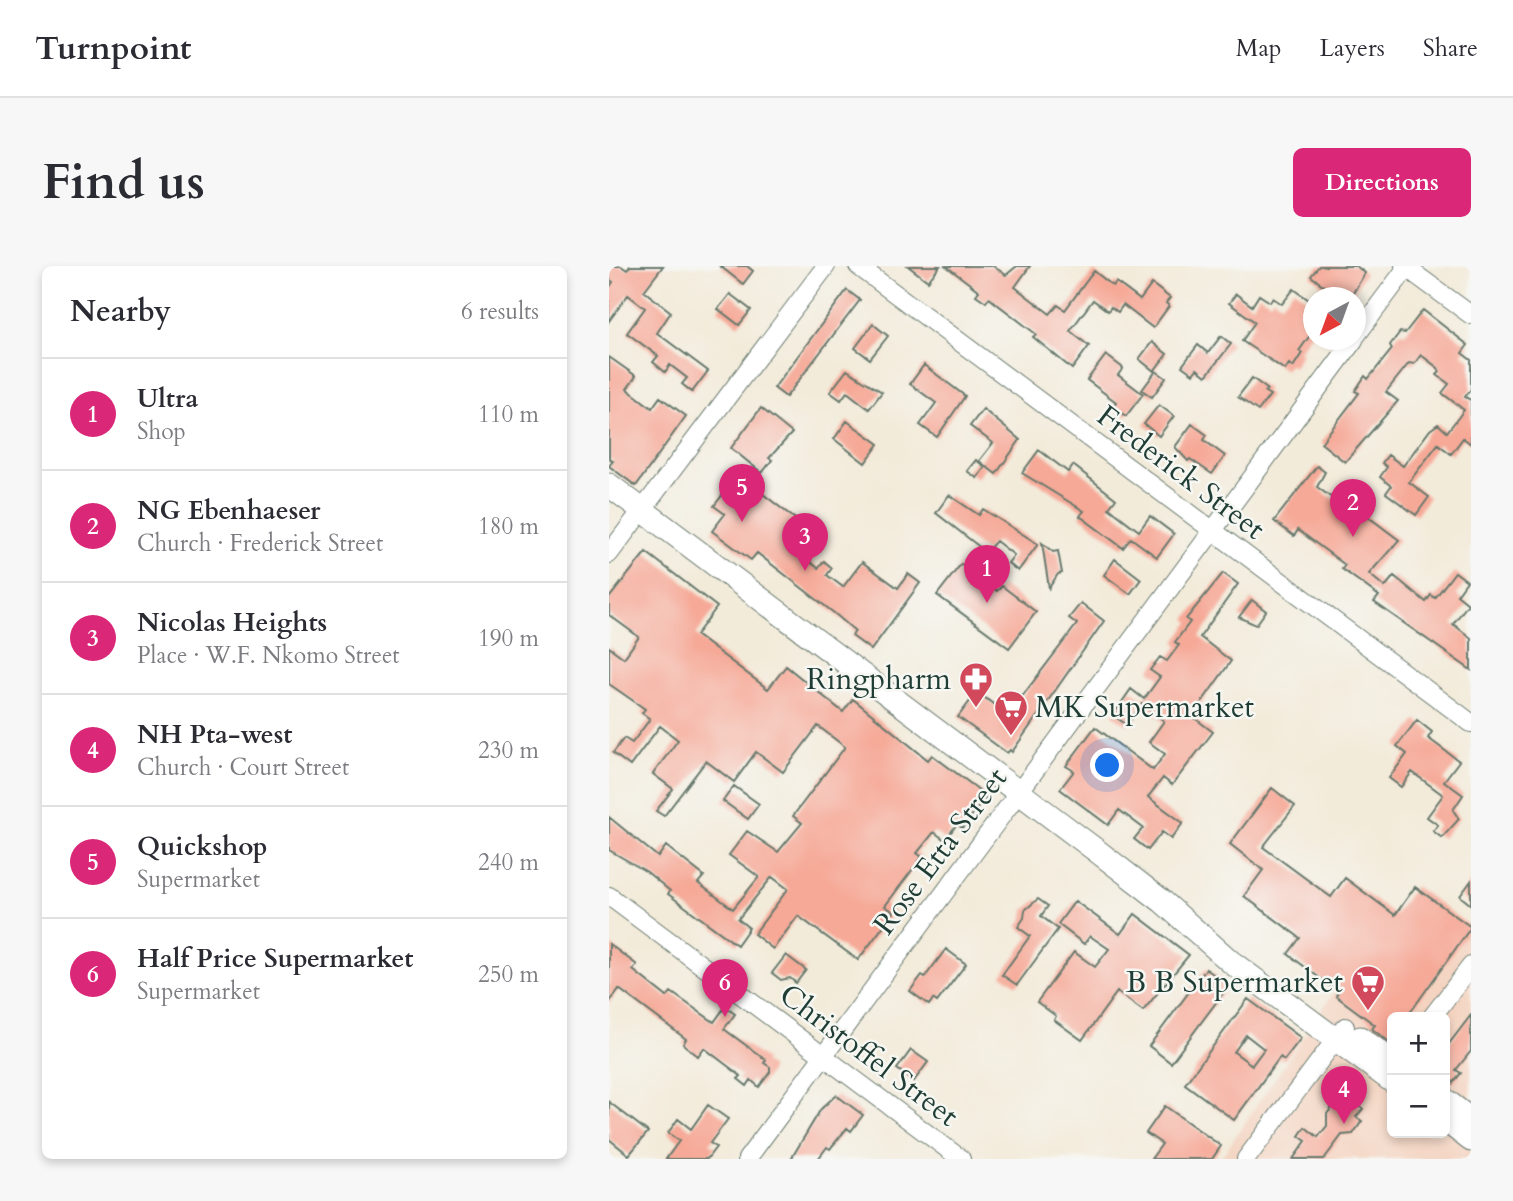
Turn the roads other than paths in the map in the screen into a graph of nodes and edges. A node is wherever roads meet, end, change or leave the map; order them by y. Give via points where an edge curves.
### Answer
1 (826, 266) edge
2 (858, 266) edge
3 (1406, 267) edge
4 (1471, 315) edge
5 (1366, 323) edge
6 (1346, 350) edge
7 (609, 485) edge
8 (642, 509) junction
9 (1213, 530) junction
10 (609, 554) edge
11 (1471, 723) edge
12 (1019, 792) junction
13 (609, 896) edge
14 (1471, 966) edge
15 (1436, 1012) edge
16 (1341, 1033) junction
17 (823, 1056) junction
18 (1387, 1058) edge
19 (1387, 1076) edge
20 (1450, 1104) edge
21 (1471, 1120) edge
22 (1450, 1124) edge
23 (1471, 1140) edge
24 (747, 1159) edge
25 (961, 1159) edge
26 (1246, 1159) edge

1 - 8 street
2 - 9 street, Frederick Street
3 - 4 street
3 - 5 street, Rose Etta Street
6 - 9 street, Rose Etta Street
7 - 8 main road
8 - 10 street
8 - 12 main road
9 - 11 street, Frederick Street
9 - 12 street, Rose Etta Street
12 - 16 main road via 1162,901 1254,958
12 - 17 street, Rose Etta Street
13 - 17 street, Christoffel Street
14 - 15 street
16 - 18 main road
16 - 19 main road
16 - 26 street
17 - 24 street, Rose Etta Street
17 - 25 street, Christoffel Street
20 - 21 main road
22 - 23 main road

